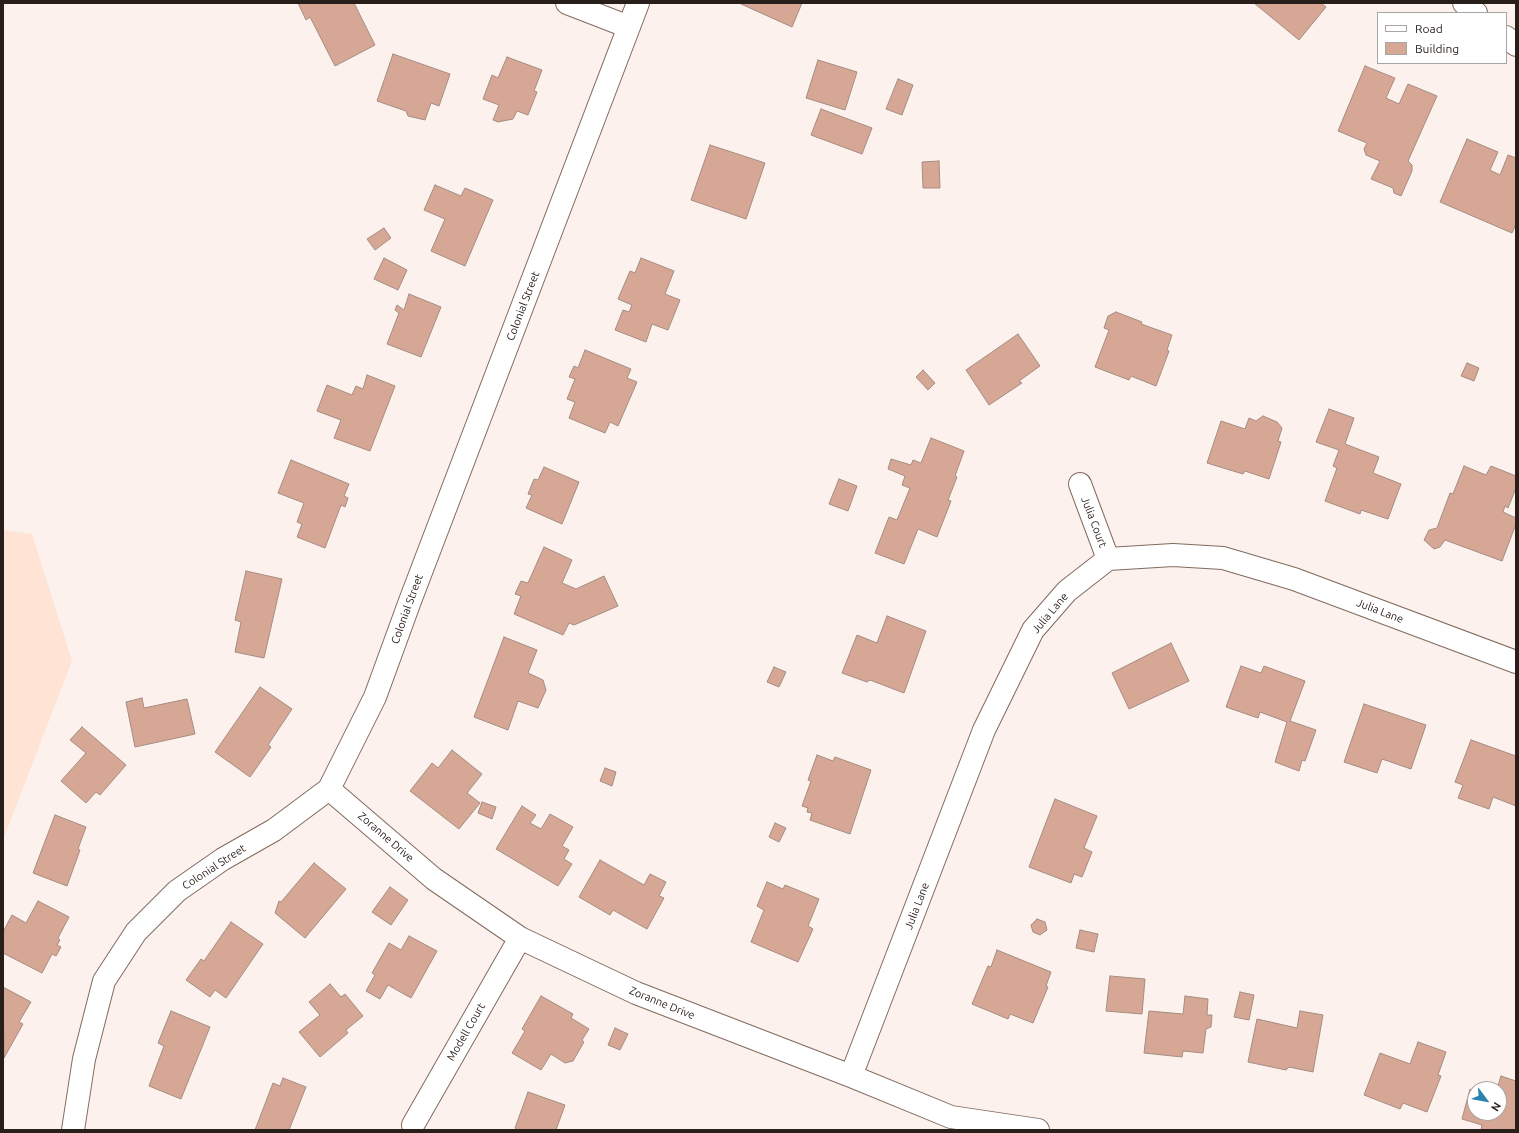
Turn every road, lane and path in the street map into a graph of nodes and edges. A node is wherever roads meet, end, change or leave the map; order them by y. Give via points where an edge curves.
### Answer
1 (567, 3) edge
2 (638, 3) edge
3 (1464, 3) edge
4 (1475, 12) edge
5 (629, 27) junction
6 (1507, 38) edge
7 (1516, 45) edge
8 (1080, 484) dead end
9 (1108, 560) junction
10 (1516, 662) edge
11 (329, 789) junction
12 (520, 938) junction
13 (851, 1076) junction
14 (413, 1125) dead end
15 (73, 1130) edge
16 (1038, 1130) edge

1 - 5 street
2 - 5 street, Colonial Street
3 - 4 street
5 - 11 street, Colonial Street via 377,693
6 - 7 street
8 - 9 street, Julia Court
9 - 10 street, Julia Lane via 1173,555 1223,558 1294,579
9 - 13 street, Julia Lane via 1067,591 1033,630 984,730
11 - 12 street, Zoranne Drive via 434,878
11 - 15 street, Colonial Street via 274,830 223,859 177,891 136,932 104,981 84,1059
12 - 13 street, Zoranne Drive via 636,993
12 - 14 street, Modell Court
13 - 16 street, Zoranne Drive via 951,1117

